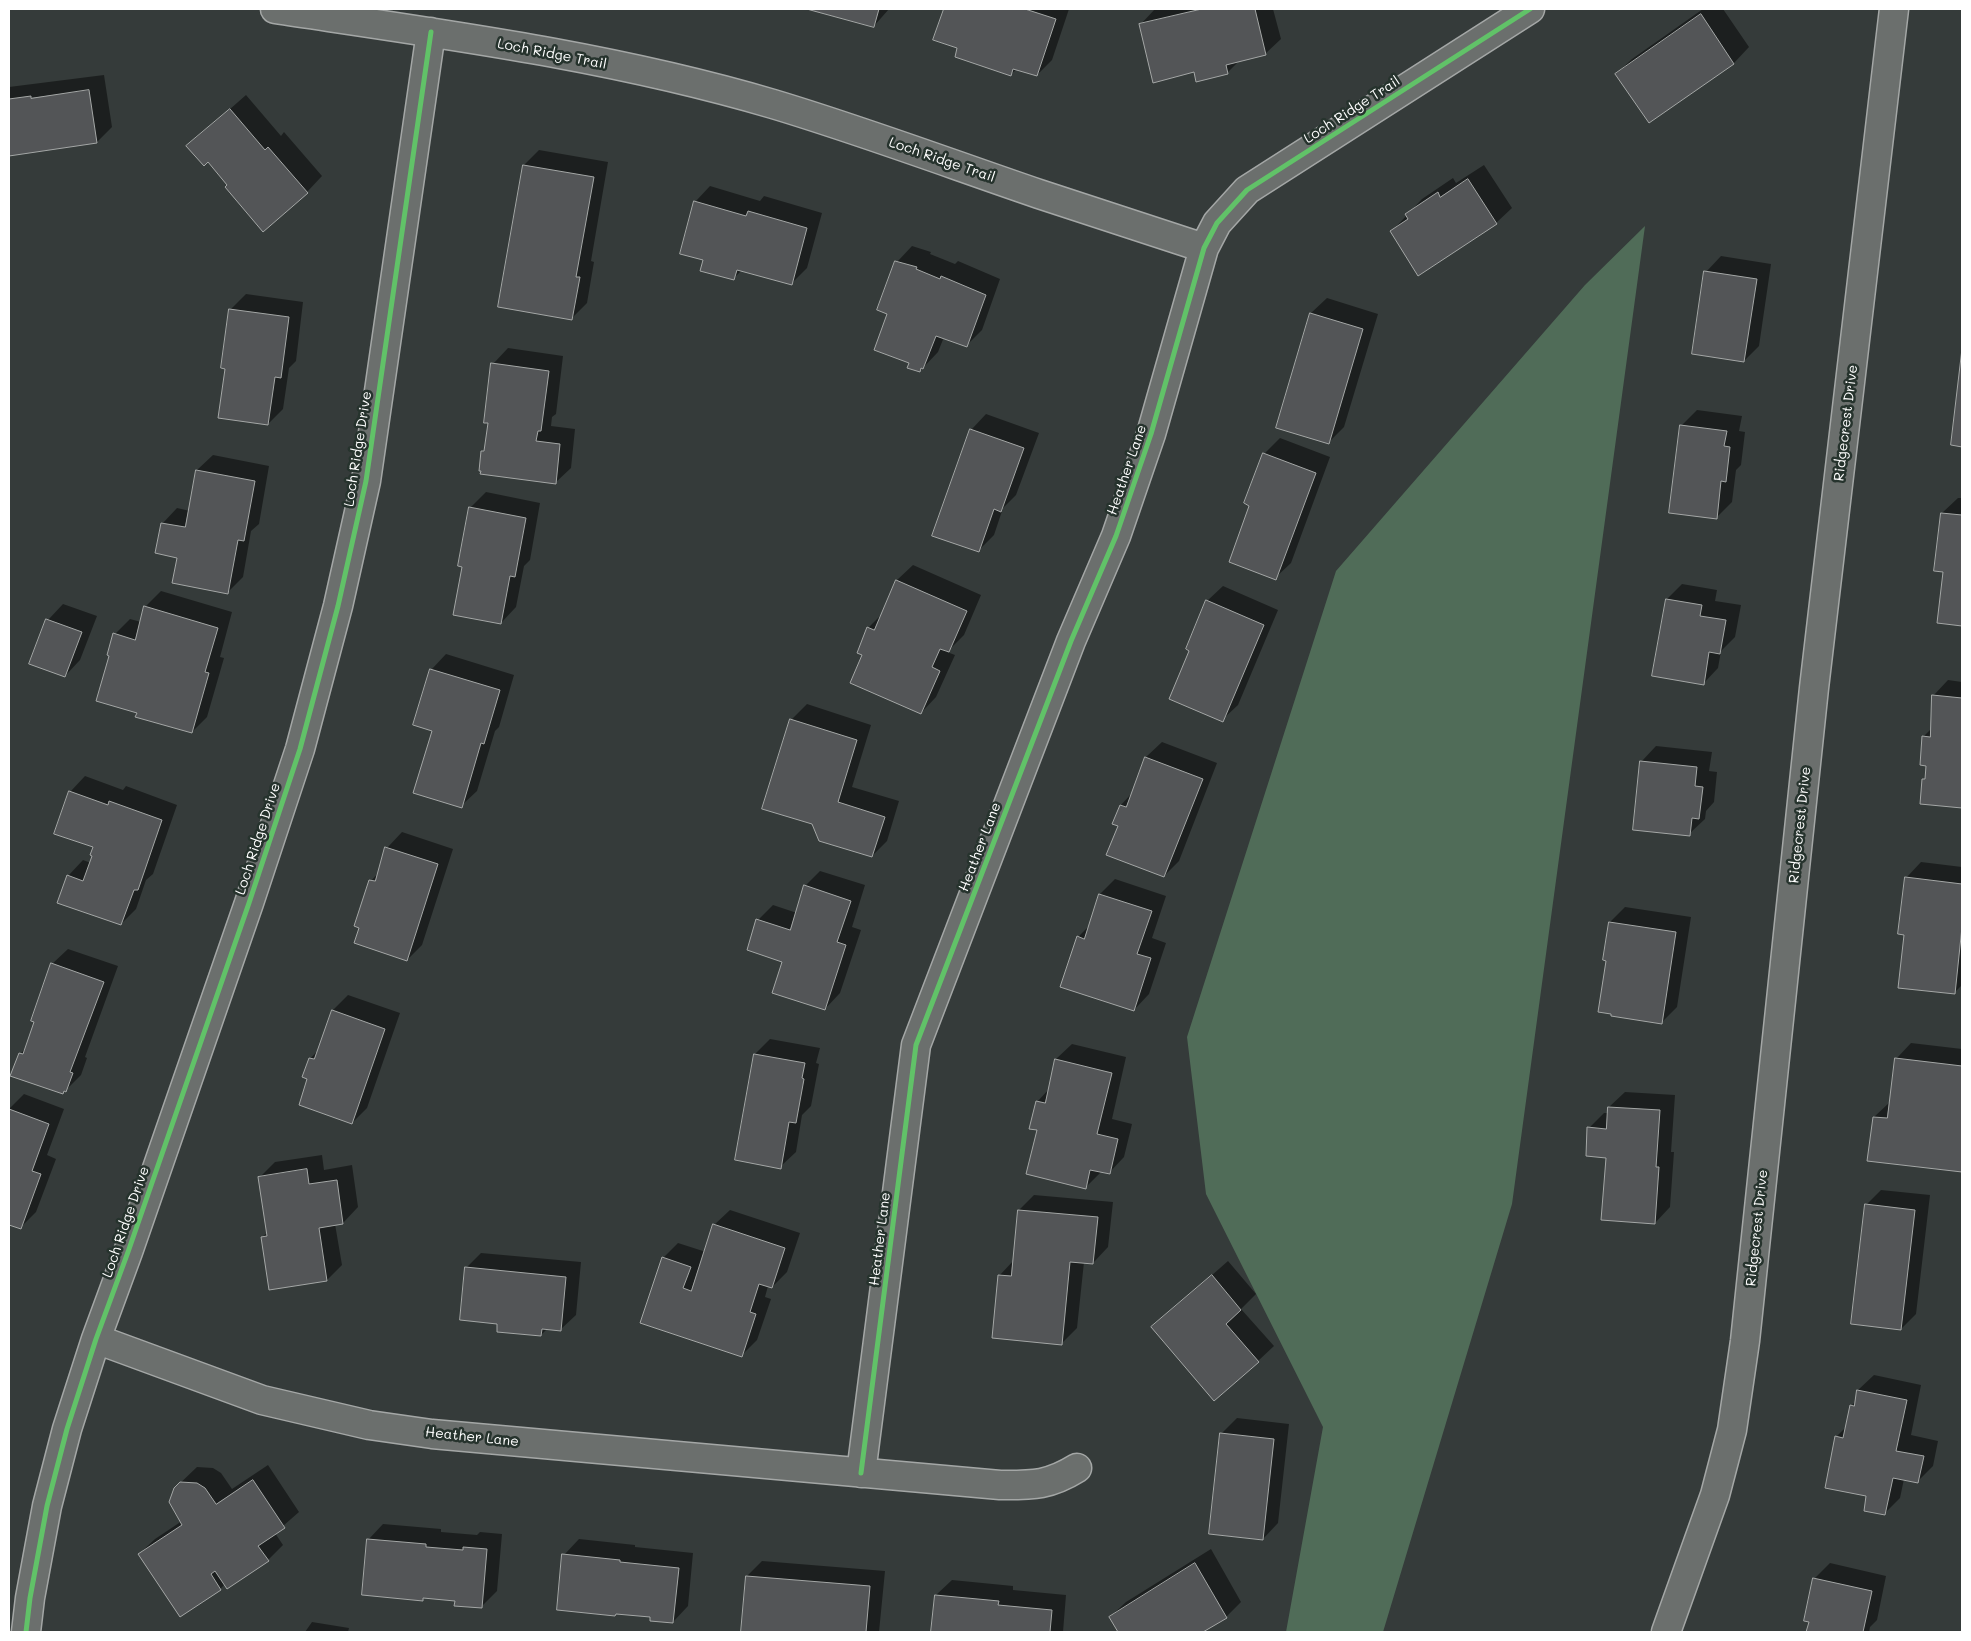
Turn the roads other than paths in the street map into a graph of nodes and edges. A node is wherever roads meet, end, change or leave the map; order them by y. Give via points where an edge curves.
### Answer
1 (276, 9) edge
2 (1530, 9) edge
3 (1894, 9) edge
4 (431, 32) junction
5 (1204, 248) junction
6 (96, 1339) junction
7 (1077, 1468) dead end
8 (861, 1473) junction
9 (26, 1632) edge
10 (1666, 1632) edge

1 - 4 street, Loch Ridge Trail
2 - 5 street, Loch Ridge Trail via 1247,190 1217,222
3 - 10 street, Ridgecrest Drive via 1814,688 1745,1342 1732,1430 1715,1495
4 - 5 street, Loch Ridge Trail via 564,55 772,104
4 - 6 street, Loch Ridge Drive via 366,480 338,606 294,767
5 - 8 street, Heather Lane via 1151,434 1116,536 1071,641 916,1045
6 - 8 street, Heather Lane via 262,1400 369,1425 432,1434
6 - 9 street, Loch Ridge Drive via 47,1506
7 - 8 street, Heather Lane via 1058,1480 1000,1486

